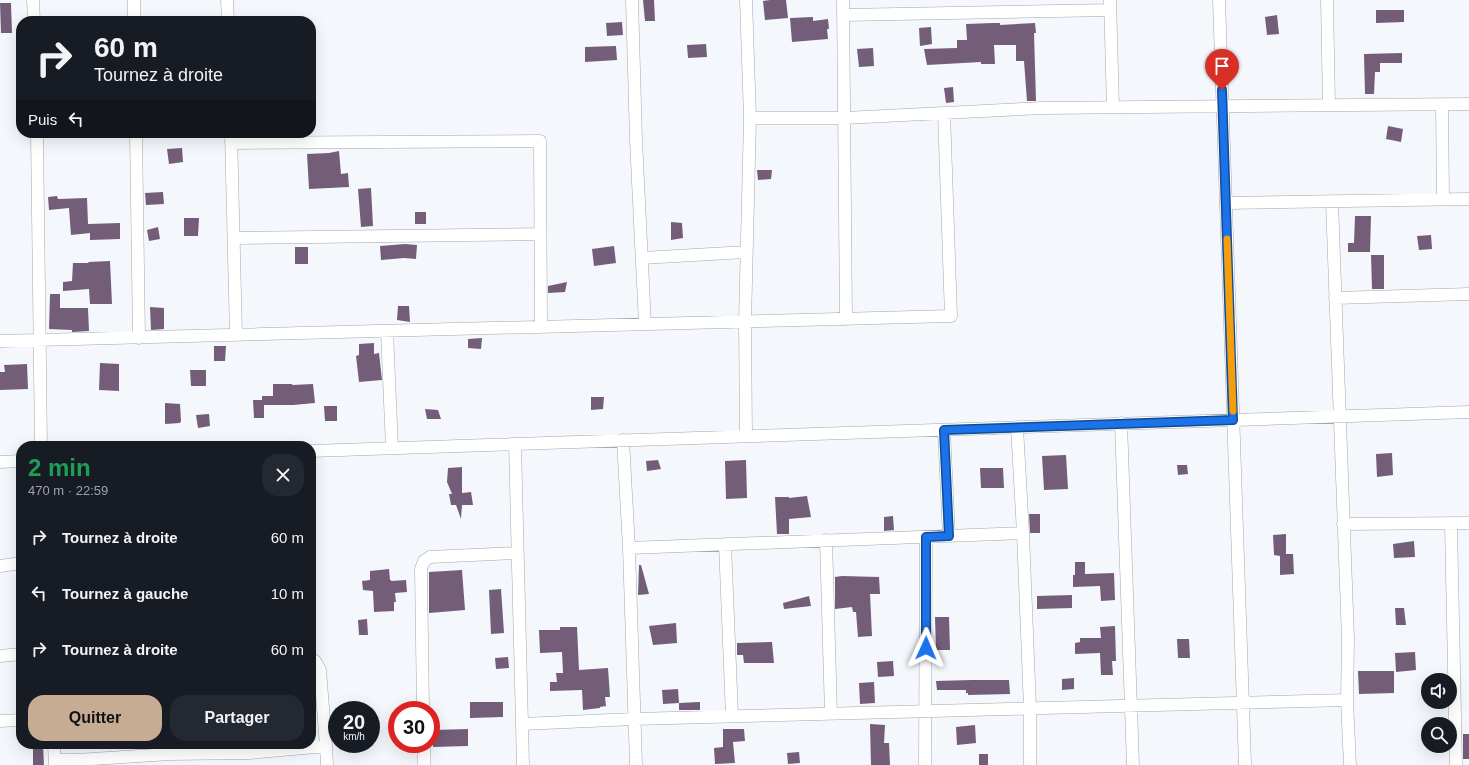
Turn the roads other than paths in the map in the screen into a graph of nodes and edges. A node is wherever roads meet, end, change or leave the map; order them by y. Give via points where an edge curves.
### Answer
1 (33, 0) edge
2 (134, 0) edge
3 (227, 0) edge
4 (632, 0) edge
5 (746, 0) edge
6 (843, 0) edge
7 (1219, 0) edge
8 (1328, 0) edge
9 (1110, 5) edge
10 (843, 15) junction
11 (34, 16) edge
12 (134, 16) edge
13 (228, 16) edge
14 (1469, 104) edge
15 (1329, 105) junction
16 (1442, 105) junction
17 (1223, 106) junction
18 (1113, 107) junction
19 (944, 113) junction
20 (750, 118) junction
21 (845, 118) junction
22 (37, 138) edge
23 (136, 138) edge
24 (231, 138) edge
25 (1443, 199) junction
26 (1469, 199) edge
27 (1332, 202) junction
28 (1226, 203) junction
29 (540, 234) junction
30 (234, 238) junction
31 (746, 252) junction
32 (642, 258) junction
33 (1469, 294) edge
34 (1335, 298) junction
35 (846, 319) junction
36 (745, 322) junction
37 (645, 324) junction
38 (541, 327) junction
39 (387, 331) junction
40 (236, 335) junction
41 (139, 338) junction
42 (40, 340) junction
43 (0, 341) edge
44 (1469, 412) edge
45 (1339, 416) junction
46 (1233, 420) junction
47 (1121, 424) junction
48 (1017, 427) junction
49 (944, 430) junction
50 (746, 436) junction
51 (623, 440) junction
52 (41, 441) edge
53 (515, 444) junction
54 (392, 448) junction
55 (316, 451) edge
56 (16, 461) edge
57 (0, 462) edge
58 (1469, 523) edge
59 (1343, 524) junction
60 (1451, 524) junction
61 (1023, 533) junction
62 (949, 536) junction
63 (926, 537) junction
64 (826, 540) junction
65 (725, 544) junction
66 (629, 548) junction
67 (518, 553) junction
68 (16, 564) edge
69 (0, 566) edge
70 (16, 654) edge
71 (0, 656) edge
72 (316, 663) edge
73 (1347, 700) junction
74 (423, 701) edge
75 (1243, 702) junction
76 (1131, 705) junction
77 (1030, 708) junction
78 (925, 711) junction
79 (831, 714) junction
80 (732, 716) junction
81 (634, 719) junction
82 (16, 720) edge
83 (0, 721) edge
84 (522, 724) junction
85 (326, 746) junction
86 (316, 748) edge
87 (54, 749) edge
88 (169, 749) edge
89 (308, 749) edge
90 (424, 753) edge
91 (249, 759) edge
92 (55, 762) edge
93 (327, 765) edge
94 (424, 765) edge
95 (523, 765) edge
96 (636, 765) edge
97 (924, 765) edge
98 (1030, 765) edge
99 (1133, 765) edge
100 (1245, 765) edge
101 (1350, 765) edge
102 (1456, 765) edge

1 - 11 street
2 - 12 street
3 - 13 street
4 - 32 street
5 - 20 street
6 - 10 street
7 - 17 street
8 - 15 street
9 - 10 street
9 - 18 street
10 - 21 street
14 - 16 street
15 - 16 street
15 - 17 street
16 - 25 street
17 - 18 street
17 - 28 street
18 - 19 street
19 - 21 street
19 - 35 street via 950,316
20 - 21 street
20 - 31 street
21 - 35 street
22 - 42 street
23 - 41 street
24 - 29 street via 540,141
24 - 30 street
25 - 26 street
25 - 27 street
27 - 28 street
27 - 34 street
28 - 46 street
29 - 30 street
29 - 38 street
30 - 40 street
31 - 32 street
31 - 36 street
32 - 37 street
33 - 34 street
34 - 45 street
35 - 36 street
36 - 37 street
36 - 50 street
37 - 38 street
38 - 39 street
39 - 40 street
39 - 54 street
40 - 41 street
41 - 42 street
42 - 43 street
42 - 52 street
44 - 45 street
45 - 46 street
45 - 59 street
46 - 47 street
46 - 75 street
47 - 48 street
47 - 76 street
48 - 49 street
48 - 61 street
49 - 50 street
49 - 62 street
50 - 51 street
51 - 53 street
51 - 66 street
53 - 54 street
53 - 67 street
54 - 55 street
56 - 57 street
58 - 60 street
59 - 60 street
59 - 73 street via 1348,640
60 - 102 street
61 - 62 street
61 - 77 street
62 - 63 street
63 - 64 street
63 - 78 street
64 - 65 street
64 - 79 street
65 - 66 street
65 - 80 street
66 - 81 street
67 - 74 street via 430,557 424,562 421,569
67 - 84 street
68 - 69 street
70 - 71 street
72 - 85 street via 320,670
73 - 75 street
73 - 101 street
75 - 76 street
75 - 100 street
76 - 77 street
76 - 99 street
77 - 78 street
77 - 98 street
78 - 79 street
78 - 97 street
79 - 80 street
80 - 81 street
81 - 84 street
81 - 96 street
82 - 83 street
84 - 95 street
85 - 86 street
85 - 93 street
87 - 92 street
88 - 91 street
88 - 92 street
89 - 91 street
90 - 94 street

